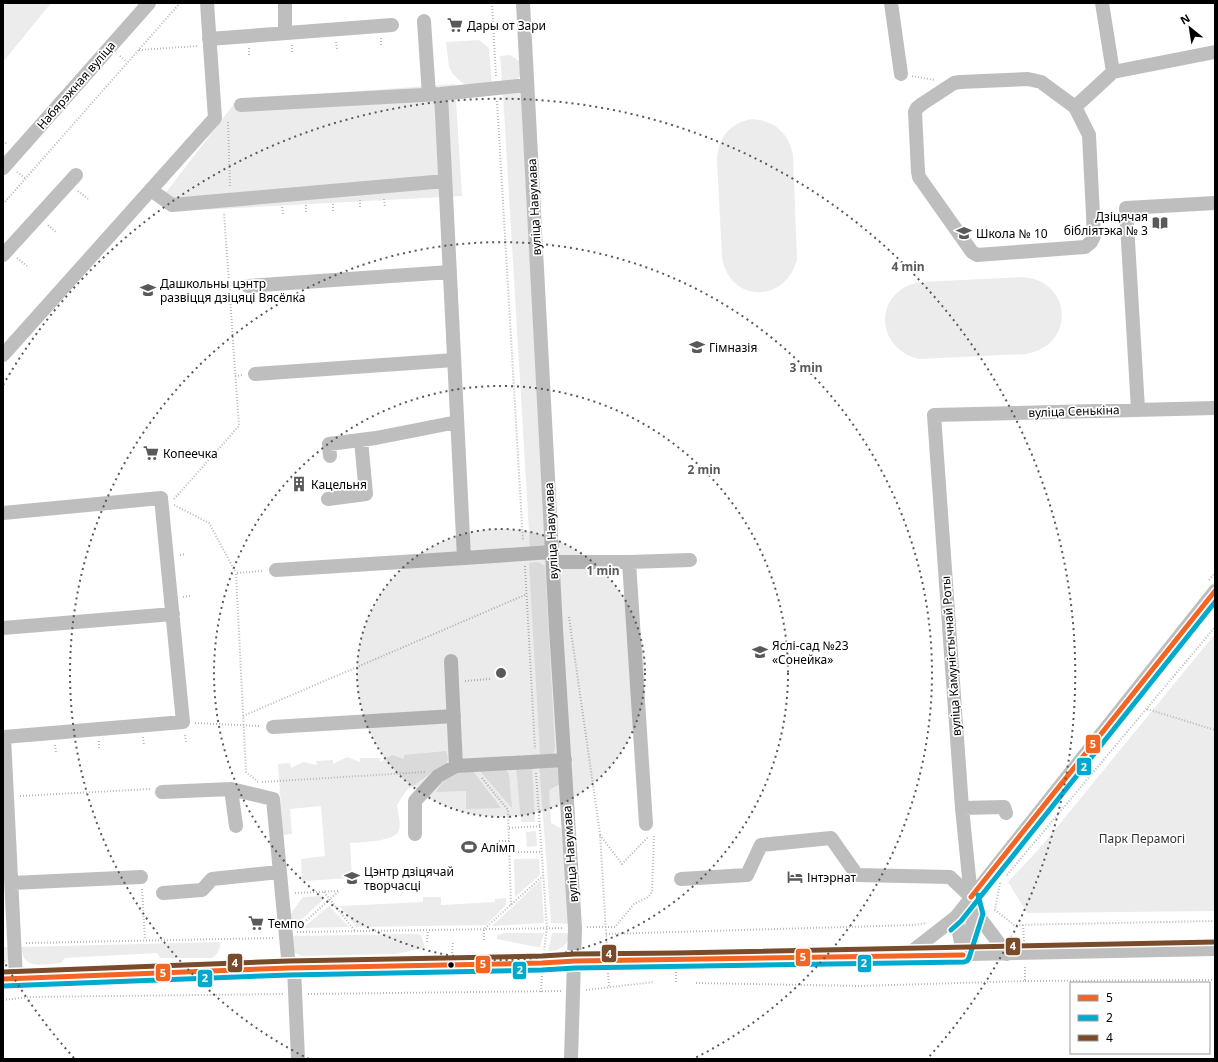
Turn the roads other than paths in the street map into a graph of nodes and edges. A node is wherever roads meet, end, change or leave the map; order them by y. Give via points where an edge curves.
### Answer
1 (149, 3) edge
2 (207, 3) edge
3 (285, 3) edge
4 (522, 3) edge
5 (891, 3) edge
6 (1102, 3) edge
7 (424, 21) dead end
8 (392, 25) dead end
9 (285, 33) junction
10 (210, 42) junction
11 (1215, 52) edge
12 (1113, 72) junction
13 (901, 74) road end
14 (527, 85) junction
15 (435, 94) junction
16 (241, 105) dead end
17 (1076, 107) junction
18 (3, 168) edge
19 (76, 175) dead end
20 (445, 181) junction
21 (151, 190) junction
22 (1215, 204) edge
23 (3, 254) edge
24 (450, 272) junction
25 (248, 286) dead end
26 (3, 355) edge
27 (454, 360) junction
28 (255, 374) dead end
29 (1215, 408) edge
30 (1138, 409) junction
31 (934, 415) joint
32 (457, 422) junction
33 (361, 440) junction
34 (330, 456) dead end
35 (328, 499) dead end
36 (3, 513) edge
37 (552, 557) junction
38 (464, 558) junction
39 (690, 560) dead end
40 (629, 562) junction
41 (276, 570) road end
42 (1215, 591) edge
43 (173, 614) junction
44 (3, 628) edge
45 (451, 661) dead end
46 (454, 716) junction
47 (273, 727) road end
48 (4, 737) edge
49 (564, 760) junction
50 (456, 766) junction
51 (231, 789) junction
52 (162, 792) dead end
53 (962, 808) junction
54 (1006, 812) dead end
55 (646, 824) dead end
56 (236, 826) dead end
57 (415, 834) dead end
58 (6, 837) edge
59 (280, 872) junction
60 (141, 877) road end
61 (681, 879) dead end
62 (12, 883) junction
63 (163, 893) dead end
64 (970, 898) junction
65 (976, 913) junction
66 (956, 916) junction
67 (1215, 949) edge
68 (1007, 954) junction
69 (963, 955) junction
70 (906, 956) junction
71 (575, 961) junction
72 (292, 968) junction
73 (9, 979) edge
74 (298, 1059) edge
75 (571, 1059) edge

1 - 18 street, Набярэжная вуліца
2 - 10 street
3 - 9 street
4 - 14 street, вуліца Навумава
5 - 13 street
6 - 12 street
7 - 15 street
8 - 9 street
9 - 10 street
10 - 21 street via 215,118
11 - 12 street
12 - 17 street
14 - 15 street
14 - 37 street, вуліца Навумава
15 - 16 street
15 - 20 street
17 - 17 street via 1089,135 1094,236 1091,242 1086,247 977,255 972,252 919,177 915,112 917,108 954,83 1028,79 1041,82
19 - 23 street
20 - 21 street via 172,205
20 - 24 street
21 - 26 street
22 - 30 street via 1126,208
24 - 25 street
24 - 27 street
27 - 28 street
27 - 32 street
29 - 30 street, вуліца Сенькіна
30 - 31 street, вуліца Сенькіна
31 - 53 street, вуліца Камуністычнай Роты
32 - 33 street
32 - 38 street
33 - 34 street via 329,444
33 - 35 street via 366,494
36 - 43 street via 162,498
37 - 38 street via 524,554
37 - 40 street
37 - 49 street, вуліца Навумава
38 - 41 street
39 - 40 street
40 - 55 street
42 - 64 street
43 - 44 street
43 - 48 street via 183,722
45 - 46 street
46 - 47 street
46 - 50 street
48 - 58 street
49 - 50 street
49 - 71 street, вуліца Навумава
50 - 57 street via 438,776 415,801
51 - 52 street
51 - 56 street
51 - 59 street via 273,800
53 - 54 street via 1004,808
53 - 64 street, вуліца Камуністычнай Роты
58 - 62 street
59 - 63 street via 212,879 202,890
59 - 72 street
60 - 62 street
61 - 64 street via 747,875 761,845 831,838 858,875 950,877
62 - 73 street via 15,943
64 - 65 street
64 - 66 street
65 - 68 street
65 - 69 street
66 - 69 street
66 - 70 street
67 - 68 street
68 - 69 street
69 - 70 street
70 - 71 street
71 - 72 street
71 - 75 street, вуліца Навумава
72 - 73 street
72 - 74 street

